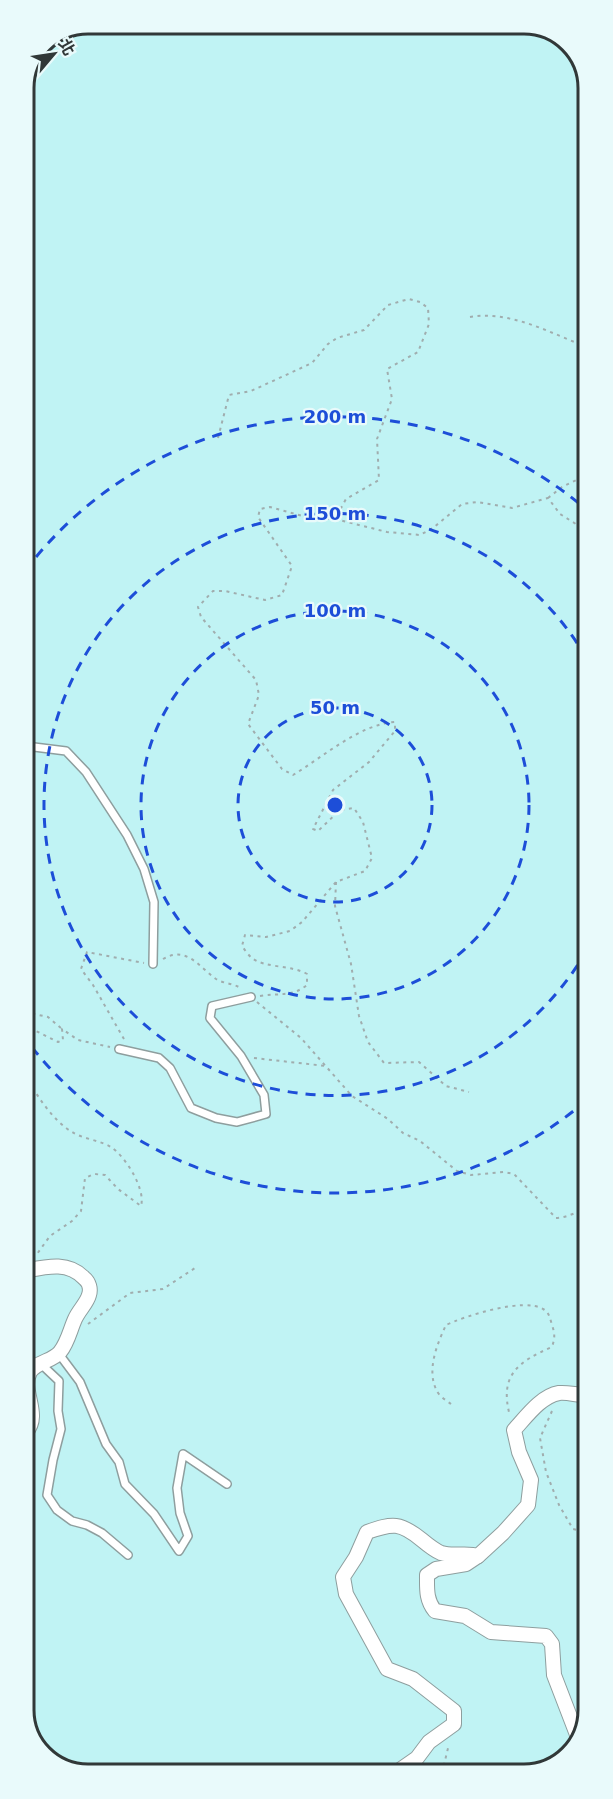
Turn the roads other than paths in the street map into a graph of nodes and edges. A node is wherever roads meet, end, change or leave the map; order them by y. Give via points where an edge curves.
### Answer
1 (34, 747) edge
2 (153, 964) road end
3 (250, 997) road end
4 (119, 1049) road end
5 (34, 1268) edge
6 (60, 1354) junction
7 (41, 1364) junction
8 (34, 1368) edge
9 (578, 1396) edge
10 (226, 1484) dead end
11 (128, 1555) dead end
12 (478, 1556) junction
13 (575, 1730) edge
14 (408, 1764) edge

1 - 2 lane via 66,751 86,772 127,835 144,869 154,902
3 - 4 lane via 212,1006 210,1018 241,1056 264,1095 266,1114 237,1122 191,1108 170,1068 159,1058
5 - 6 street via 60,1266 78,1271 89,1283 90,1294
6 - 7 street
6 - 10 lane via 80,1382 106,1444 119,1462 125,1484 179,1551 188,1536 177,1488 183,1454
7 - 8 street
7 - 11 lane via 59,1381 61,1429 47,1495 57,1510 102,1533
9 - 12 street via 549,1396 514,1430 531,1480 528,1505
12 - 13 street via 466,1564 436,1569 427,1575 427,1599 435,1611 465,1616 491,1632 546,1636 552,1644 554,1675
12 - 14 street via 441,1553 406,1527 387,1525 367,1532 343,1577 346,1594 387,1669 413,1679 454,1711 454,1724

